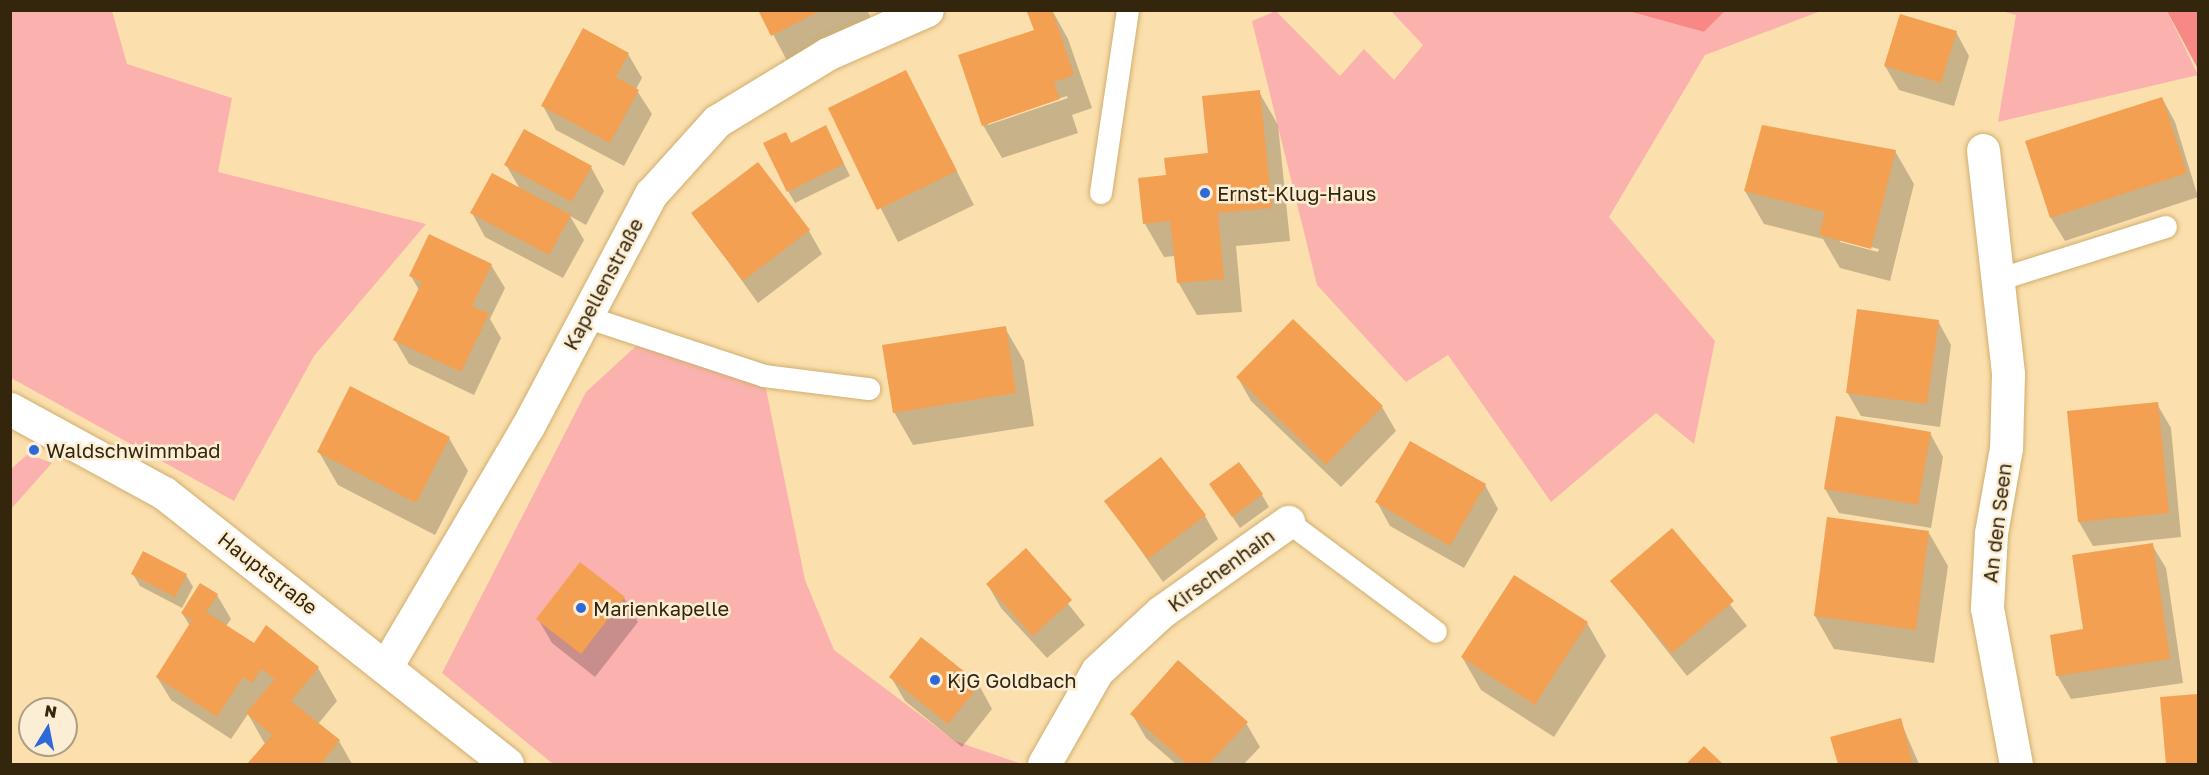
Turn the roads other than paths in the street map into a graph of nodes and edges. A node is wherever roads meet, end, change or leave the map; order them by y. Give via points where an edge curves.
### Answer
1 (927, 10) edge
2 (1128, 10) edge
3 (1983, 150) dead end
4 (1101, 192) dead end
5 (2166, 227) dead end
6 (1998, 280) junction
7 (586, 317) junction
8 (869, 389) dead end
9 (10, 409) edge
10 (1288, 522) joint
11 (1437, 632) dead end
12 (387, 665) junction
13 (507, 765) edge
14 (1044, 765) edge
15 (2016, 765) edge

1 - 7 street, Kapellenstraße via 827,54 717,121 651,194
2 - 4 lane
3 - 6 street, An den Seen
5 - 6 lane
6 - 15 street, An den Seen via 2008,374 2006,448 1991,533 1987,608
7 - 8 lane via 764,376
7 - 12 street, Kapellenstraße
9 - 12 street, Hauptstraße via 164,493
10 - 11 lane, Kirschenhain
10 - 14 street, Kirschenhain via 1161,612 1097,671
12 - 13 street, Hauptstraße

